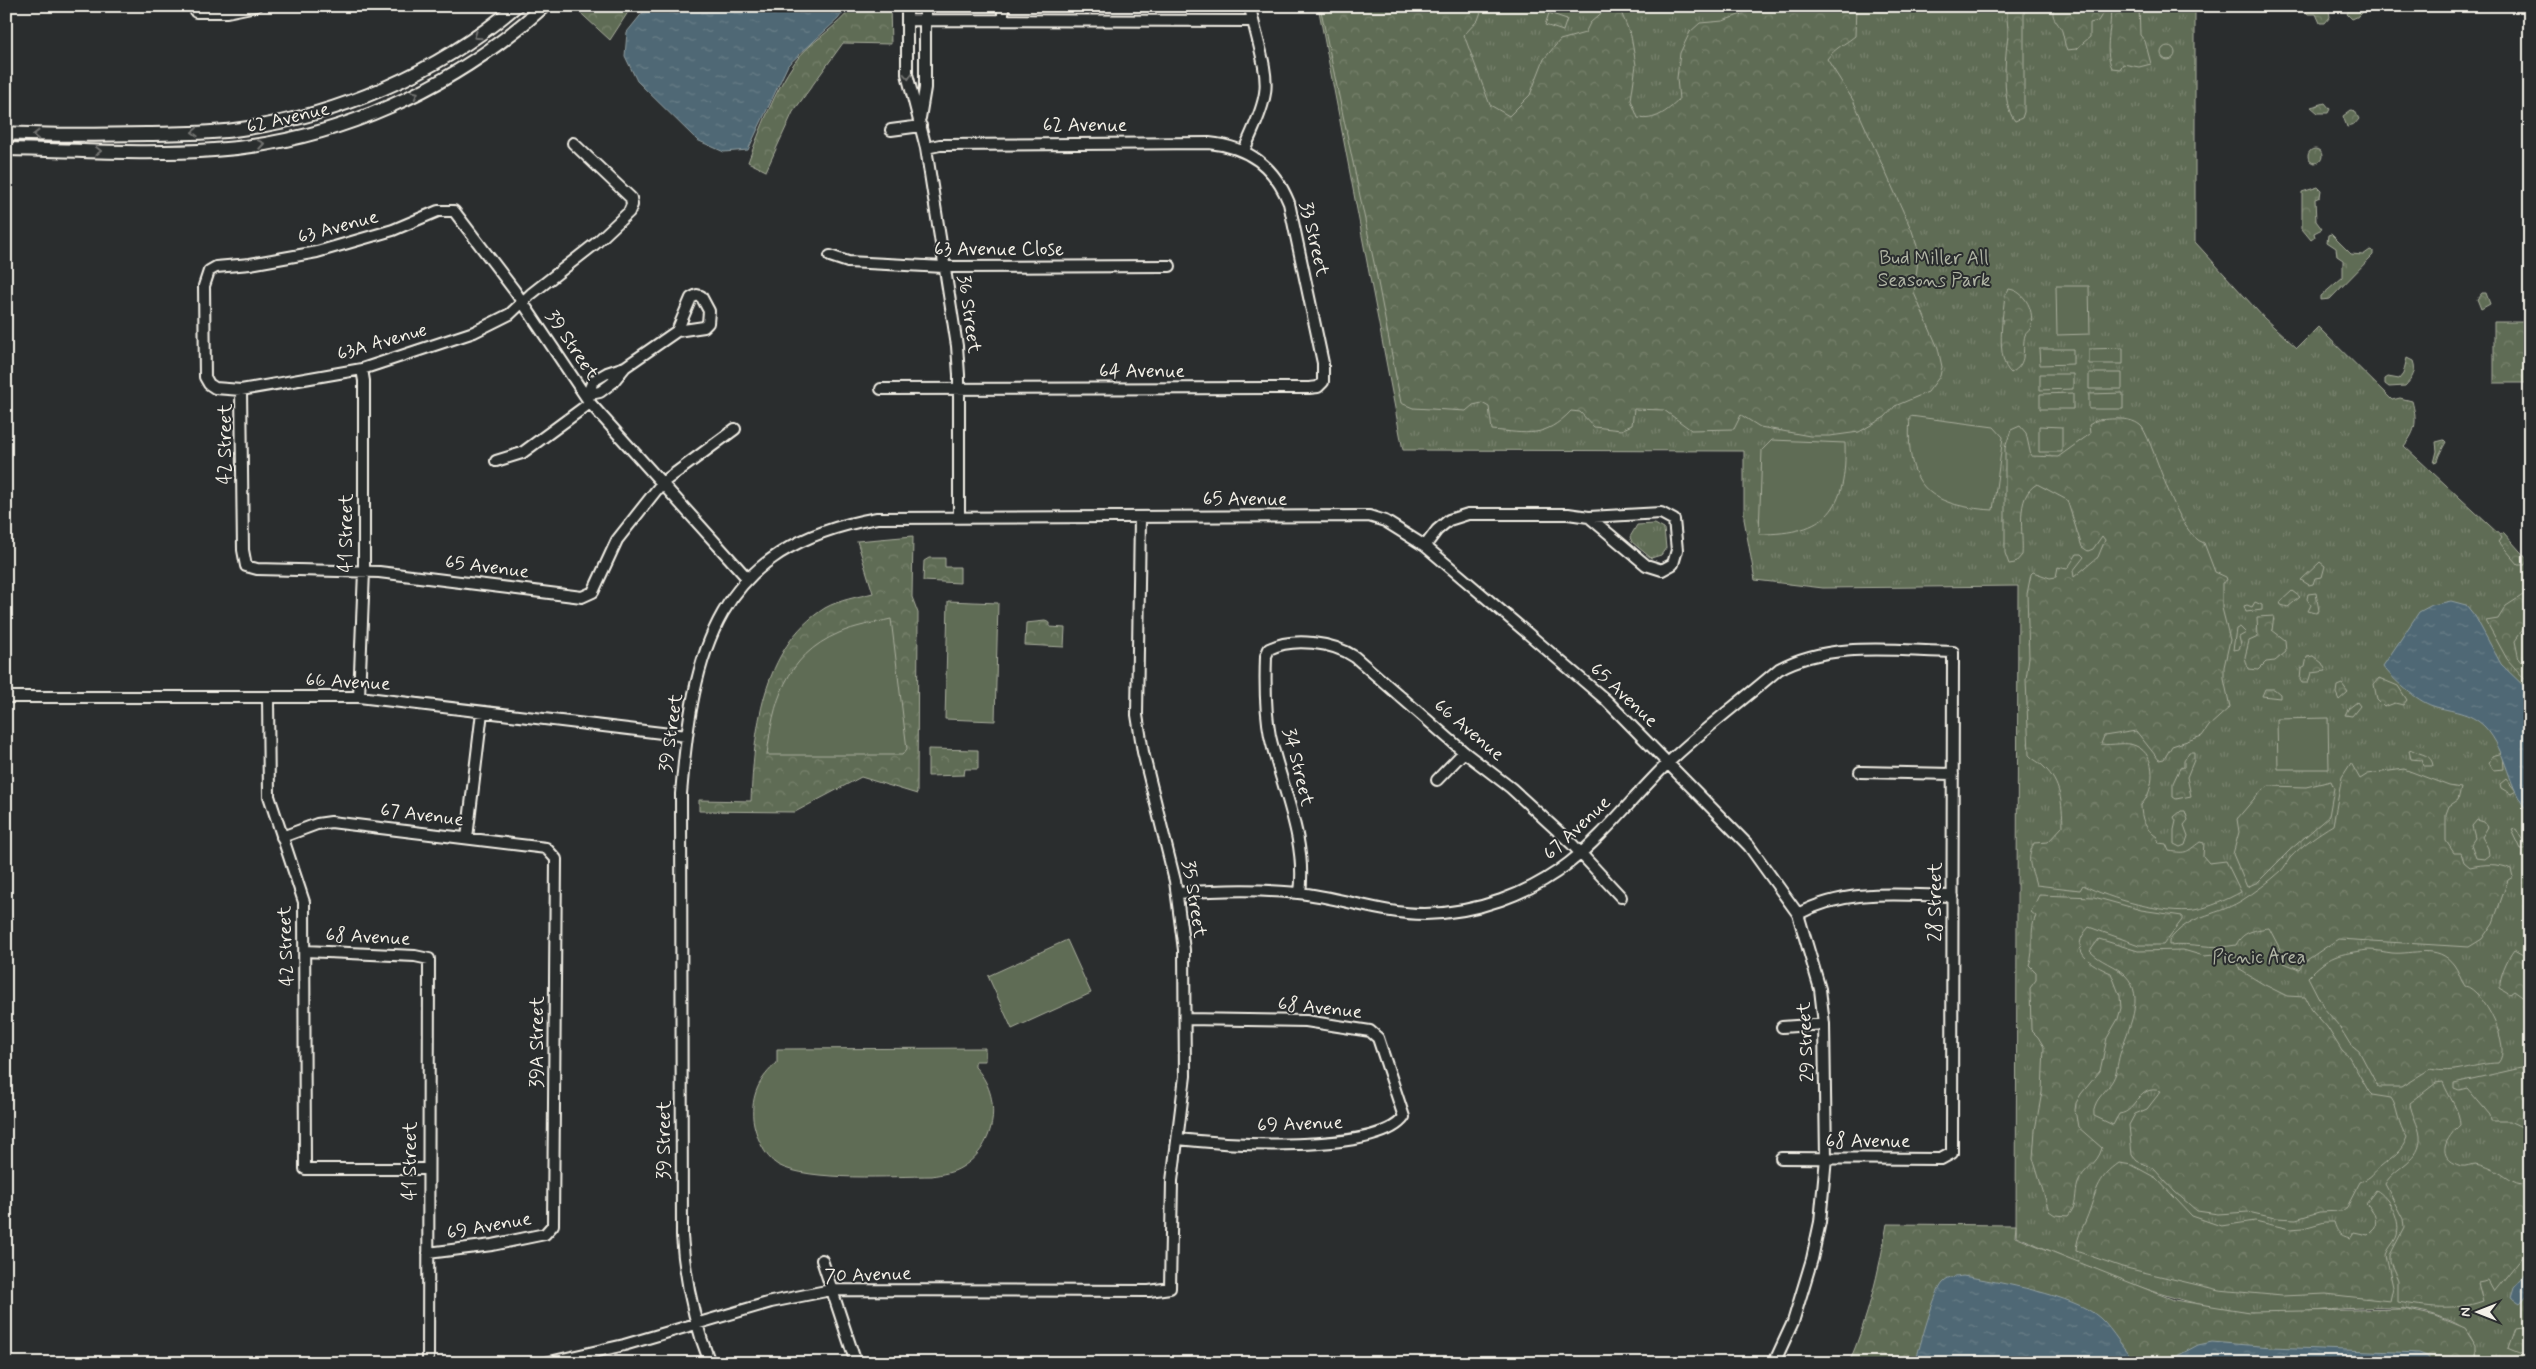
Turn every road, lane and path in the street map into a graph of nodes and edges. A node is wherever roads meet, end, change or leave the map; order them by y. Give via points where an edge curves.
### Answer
1 (256, 6) edge
2 (516, 6) edge
3 (544, 6) edge
4 (908, 6) edge
5 (925, 6) edge
6 (1003, 6) edge
7 (1250, 6) edge
8 (196, 9) edge
9 (908, 20) junction
10 (925, 20) junction
11 (1003, 20) junction
12 (1252, 20) junction
13 (921, 122) junction
14 (891, 130) dead end
15 (6, 134) edge
16 (573, 143) dead end
17 (926, 148) junction
18 (6, 149) edge
19 (1244, 151) junction
20 (462, 219) joint
21 (830, 256) dead end
22 (1170, 266) dead end
23 (216, 267) joint
24 (944, 267) junction
25 (523, 303) junction
26 (677, 331) dead end
27 (362, 369) junction
28 (1323, 382) joint
29 (881, 389) dead end
30 (959, 389) junction
31 (241, 390) junction
32 (588, 397) junction
33 (735, 429) dead end
34 (496, 461) dead end
35 (662, 484) junction
36 (959, 516) junction
37 (1590, 517) junction
38 (1140, 518) junction
39 (1425, 546) junction
40 (246, 566) joint
41 (364, 571) junction
42 (748, 579) junction
43 (1269, 648) joint
44 (1953, 652) joint
45 (6, 697) edge
46 (268, 697) junction
47 (359, 697) junction
48 (482, 712) junction
49 (687, 736) junction
50 (1464, 752) junction
51 (1668, 763) junction
52 (1860, 772) dead end
53 (1953, 774) junction
54 (1437, 780) dead end
55 (282, 837) junction
56 (467, 838) junction
57 (1581, 853) junction
58 (556, 859) joint
59 (1178, 893) junction
60 (1300, 893) junction
61 (1952, 896) junction
62 (1621, 897) dead end
63 (1798, 914) junction
64 (305, 951) junction
65 (429, 959) joint
66 (1186, 1019) junction
67 (1824, 1024) junction
68 (1782, 1026) dead end
69 (1401, 1104) joint
70 (1178, 1139) junction
71 (1952, 1153) joint
72 (1781, 1158) dead end
73 (1826, 1158) junction
74 (427, 1169) junction
75 (553, 1225) joint
76 (428, 1253) junction
77 (822, 1260) dead end
78 (1170, 1288) joint
79 (831, 1290) junction
80 (696, 1323) junction
81 (428, 1363) edge
82 (545, 1363) edge
83 (710, 1363) edge
84 (856, 1363) edge
85 (1774, 1363) edge

1 - 8 street via 227,12
2 -> 15 main road, 62 Avenue via 448,55 405,78 365,96 304,116 233,130 94,135
18 -> 3 main road, 62 Avenue via 214,150 301,136 352,121 420,92 476,59
4 - 9 street, 36 Street
5 - 10 street, 36 Street
6 - 11 street
7 - 12 street
9 - 10 street
9 -> 13 street, 36 Street via 908,74 913,104
10 - 11 street
10 - 13 street, 36 Street via 925,88
11 - 12 street
12 - 19 street via 1266,92
13 - 14 street
13 - 17 street, 36 Street
16 - 25 street, 63A Avenue via 631,198 632,205 629,212 595,244
17 - 19 street, 62 Avenue via 940,145 1209,143
17 - 24 street, 36 Street
19 - 28 street, 33 Street via 1274,176 1290,203 1323,363
20 - 23 street, 63 Avenue via 454,211 438,211 393,230 317,252
20 - 25 street, 39 Street
21 - 24 street, 63 Avenue Close via 848,262
22 - 24 street, 63 Avenue Close
23 - 31 street, 42 Street via 209,271 204,286 205,377 215,388
24 - 30 street, 36 Street via 957,346
25 - 27 street, 63A Avenue via 510,314 474,332
25 - 32 street, 39 Street
26 - 32 street via 625,367 606,372 593,381
27 - 31 street, 63A Avenue
27 - 41 street, 41 Street
28 - 30 street, 64 Avenue via 1318,387 1309,388
29 - 30 street, 64 Avenue
30 - 36 street, 36 Street
31 - 40 street, 42 Street via 243,550
32 - 34 street via 522,453
32 - 35 street, 39 Street
33 - 35 street, 65 Avenue
35 - 41 street, 65 Avenue via 617,540 593,592 582,597
35 - 42 street, 39 Street
36 - 38 street, 65 Avenue
36 - 42 street, 65 Avenue via 877,518 834,527 778,554
37 - 37 street via 1646,565 1662,570 1673,564 1677,550 1676,530 1674,520 1668,515
37 - 39 street via 1468,514 1449,520
38 - 39 street, 65 Avenue via 1369,516 1385,521
38 - 59 street, 35 Street via 1137,715
39 - 51 street, 65 Avenue via 1606,700
40 - 41 street, 65 Avenue via 257,569
41 - 47 street, 41 Street
42 - 49 street, 39 Street via 725,608 710,637 699,668
43 - 50 street, 66 Avenue via 1292,644 1343,649 1428,718
43 - 60 street, 34 Street via 1266,656 1267,713 1270,736 1302,855
44 - 51 street, 67 Avenue via 1839,651 1810,656 1779,669
44 - 53 street, 28 Street
45 - 46 street, 66 Avenue
46 - 47 street, 66 Avenue
46 - 55 street, 42 Street via 269,796
47 - 48 street, 66 Avenue
48 - 49 street, 66 Avenue
48 - 56 street
49 - 80 street, 39 Street via 681,803 681,1213 685,1266
50 - 54 street
50 - 57 street, 66 Avenue via 1511,788
51 - 57 street, 67 Avenue
51 - 63 street, 29 Street via 1749,846
52 - 53 street
53 - 61 street, 28 Street
55 - 56 street, 67 Avenue via 331,822
55 - 64 street, 42 Street via 304,902
56 - 58 street, 67 Avenue via 546,848
57 - 60 street, 67 Avenue via 1541,882 1505,899 1461,911 1426,914 1388,912
57 - 62 street, 66 Avenue
58 - 75 street, 39A Street
59 - 60 street, 67 Avenue
59 - 66 street, 35 Street
61 - 63 street via 1845,896
61 - 71 street, 28 Street
63 - 67 street, 29 Street via 1820,989
64 - 65 street, 68 Avenue
64 - 74 street, 42 Street via 305,1168
65 - 74 street, 41 Street
66 - 69 street, 68 Avenue via 1306,1021 1370,1031 1378,1038
66 - 70 street, 35 Street via 1186,1076
67 - 68 street
67 - 73 street, 29 Street
69 - 70 street, 69 Avenue via 1404,1117 1398,1126 1369,1138 1310,1143
70 - 78 street, 35 Street via 1172,1181
71 - 73 street, 68 Avenue via 1941,1159
72 - 73 street, 68 Avenue
73 - 85 street, 29 Street via 1820,1222 1812,1259 1793,1322
74 - 76 street, 41 Street
75 - 76 street, 69 Avenue via 545,1234
76 - 81 street, 41 Street
77 - 79 street
78 - 79 street, 70 Avenue via 1149,1291
79 - 80 street, 70 Avenue via 771,1302
79 - 84 street
80 - 82 street, 70 Avenue
80 - 83 street, 39 Street

